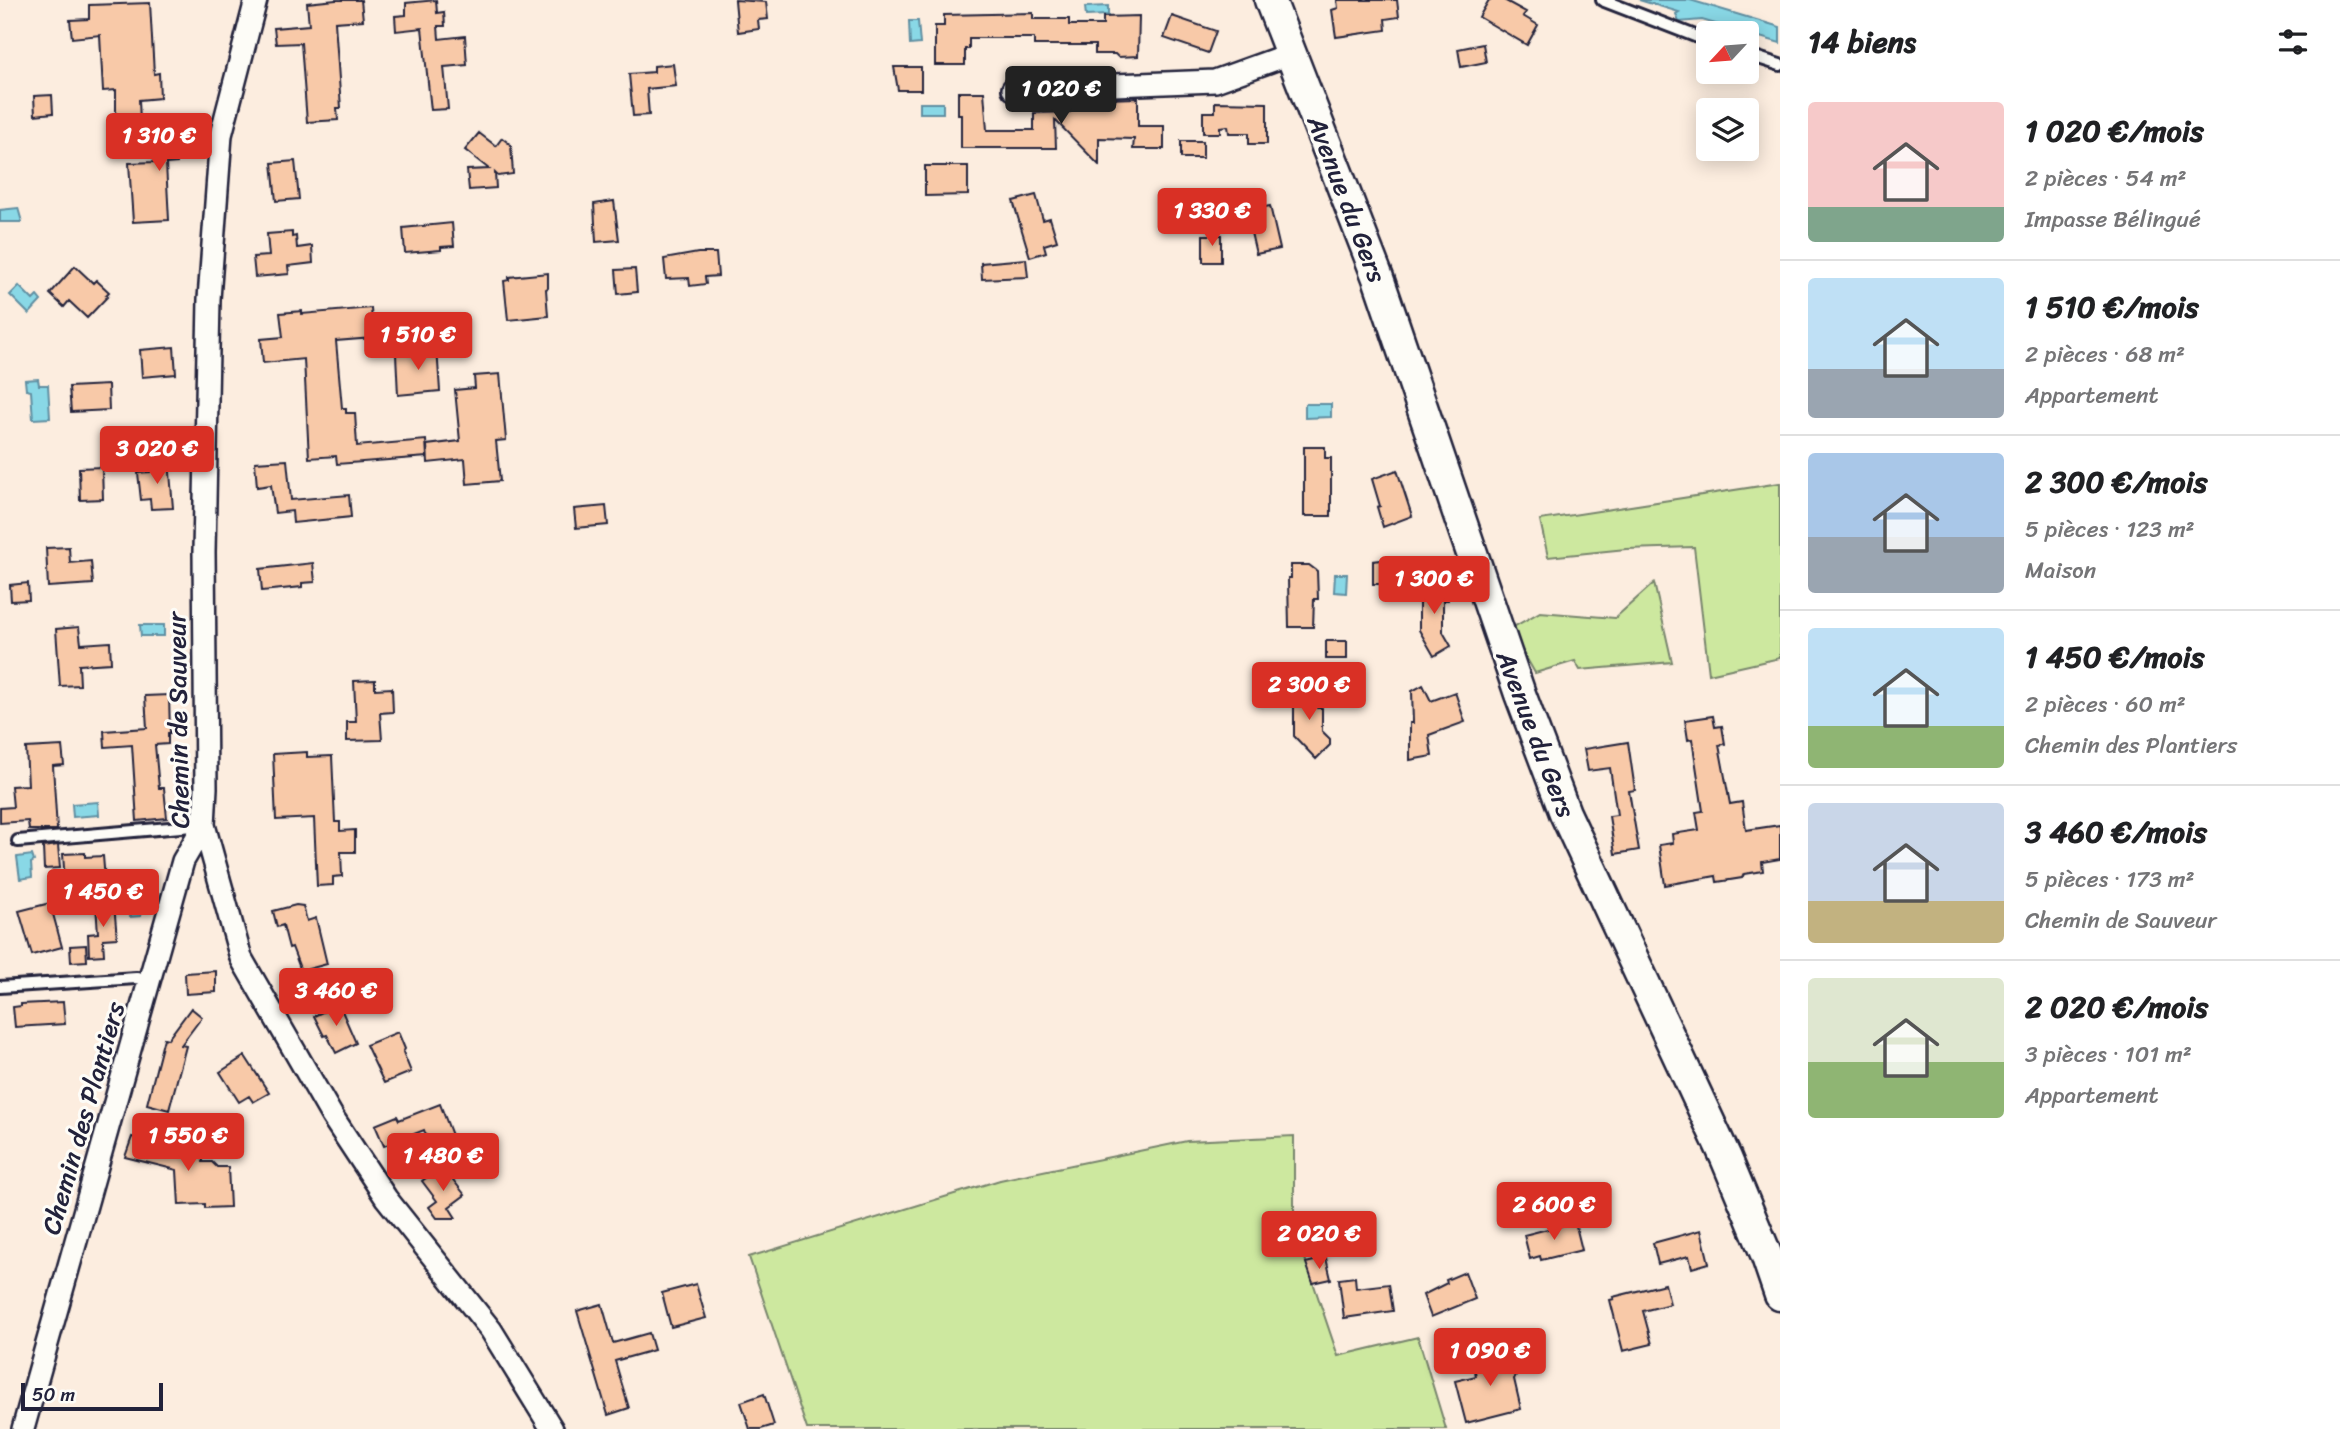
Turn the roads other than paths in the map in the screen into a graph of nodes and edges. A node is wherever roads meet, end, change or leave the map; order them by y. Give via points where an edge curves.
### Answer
1 (256, 0) edge
2 (1270, 0) edge
3 (1602, 0) edge
4 (1696, 36) edge
5 (1290, 54) junction
6 (1759, 58) edge
7 (1780, 65) edge
8 (1013, 89) dead end
9 (204, 825) junction
10 (18, 841) dead end
11 (152, 979) junction
12 (0, 987) edge
13 (1780, 1295) edge
14 (23, 1429) edge
15 (552, 1429) edge

1 - 9 street, Chemin de Sauveur via 221,135 209,299
2 - 5 main road, Avenue du Gers
3 - 4 lane
5 - 8 street via 1215,81
5 - 13 main road, Avenue du Gers via 1378,278 1565,813 1726,1158
6 - 7 lane
9 - 10 lane
9 - 11 street, Chemin des Plantiers via 183,861
9 - 15 street, Chemin de Sauveur via 242,958 332,1116 386,1198 491,1330
11 - 12 lane
11 - 14 street, Chemin des Plantiers

